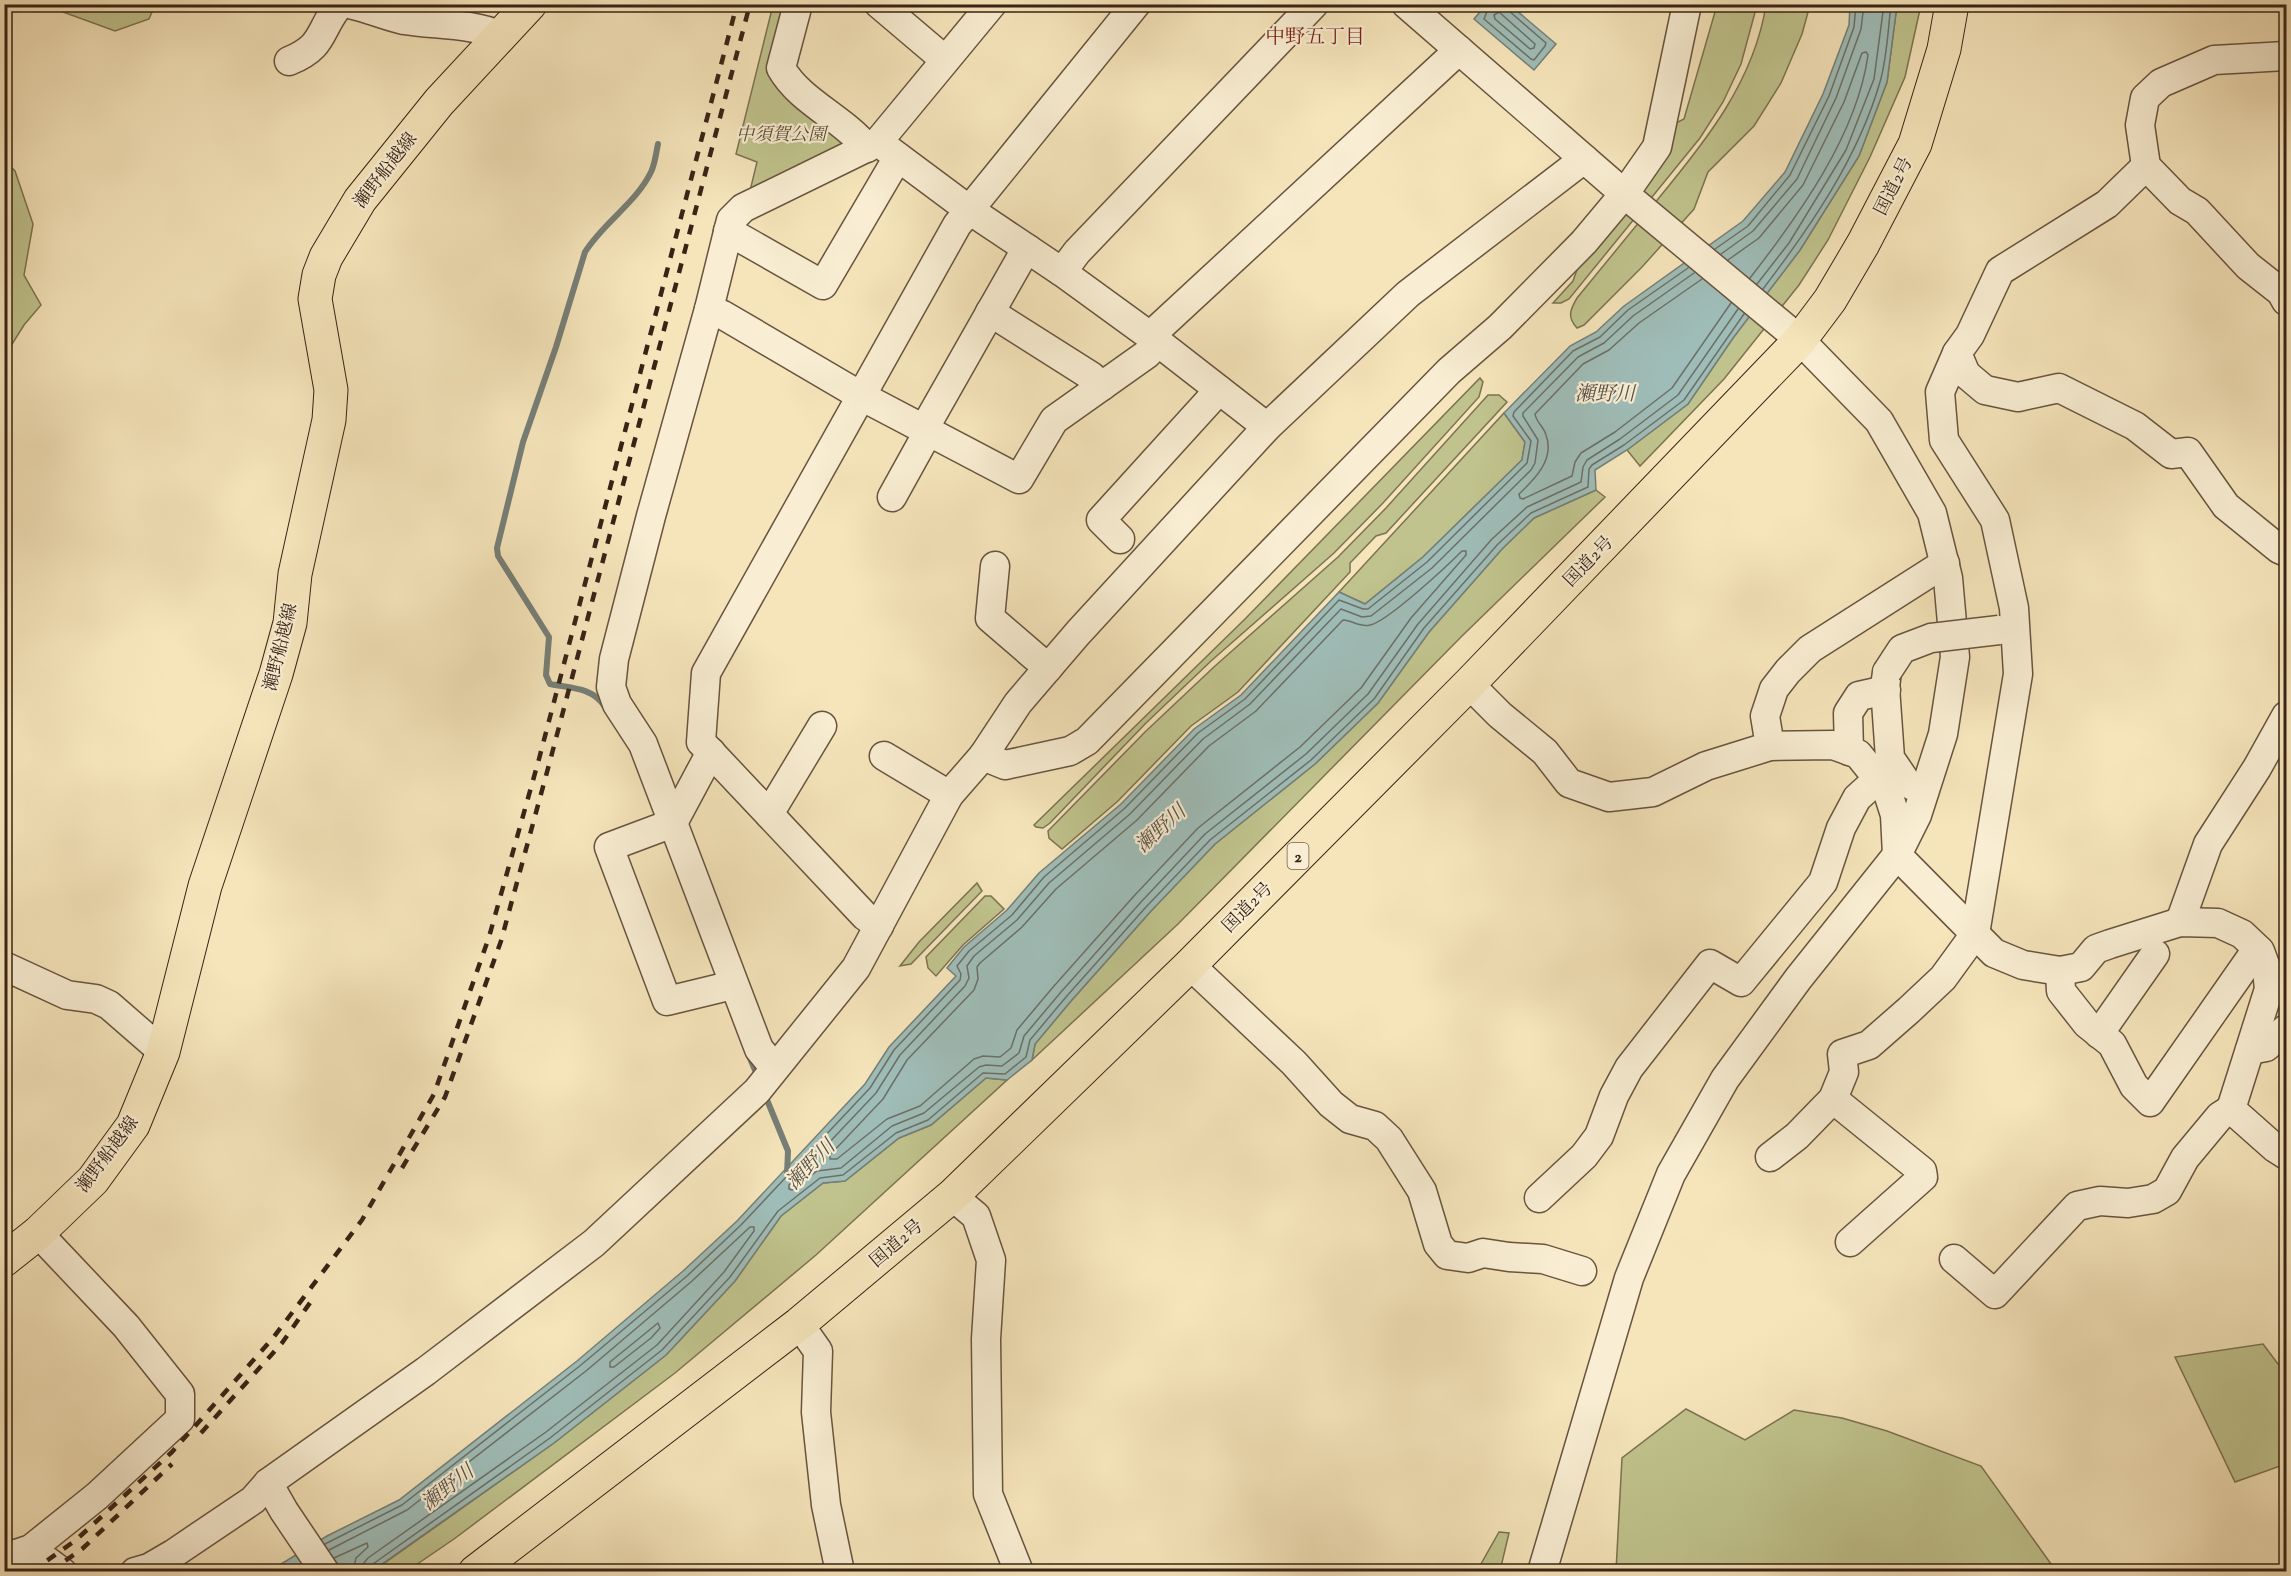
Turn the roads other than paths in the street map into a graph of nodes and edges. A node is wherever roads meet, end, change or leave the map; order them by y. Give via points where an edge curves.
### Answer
1 (340, 4) edge
2 (350, 4) edge
3 (530, 4) edge
4 (798, 4) edge
5 (879, 4) edge
6 (992, 4) edge
7 (1136, 4) edge
8 (1314, 4) edge
9 (1406, 4) edge
10 (1952, 4) edge
11 (1686, 8) edge
12 (501, 36) junction
13 (1459, 50) junction
14 (2286, 56) edge
15 (945, 60) junction
16 (289, 61) dead end
17 (881, 149) junction
18 (1584, 159) junction
19 (2146, 166) junction
20 (1626, 195) junction
21 (968, 209) junction
22 (728, 231) junction
23 (1028, 249) junction
24 (1062, 272) junction
25 (2286, 301) edge
26 (709, 309) junction
27 (990, 312) junction
28 (1789, 331) junction
29 (1154, 339) junction
30 (1957, 353) junction
31 (1102, 386) junction
32 (1219, 390) junction
33 (861, 396) junction
34 (1267, 428) junction
35 (926, 430) junction
36 (892, 497) dead end
37 (1120, 539) dead end
38 (2286, 552) edge
39 (1945, 564) junction
40 (996, 566) dead end
41 (2007, 628) junction
42 (1048, 668) junction
43 (1886, 681) junction
44 (1469, 684) junction
45 (2286, 716) edge
46 (822, 726) dead end
47 (1770, 746) junction
48 (1849, 751) junction
49 (711, 752) junction
50 (884, 756) dead end
51 (983, 756) junction
52 (1878, 779) junction
53 (1924, 792) junction
54 (949, 795) junction
55 (769, 814) junction
56 (663, 827) junction
57 (1897, 855) junction
58 (2180, 922) junction
59 (879, 926) junction
60 (1976, 934) junction
61 (2258, 949) junction
62 (2155, 954) dead end
63 (1190, 965) junction
64 (4, 966) edge
65 (2060, 970) junction
66 (722, 987) junction
67 (2286, 1029) edge
68 (2099, 1034) junction
69 (2250, 1050) junction
70 (163, 1052) junction
71 (767, 1077) junction
72 (1833, 1099) junction
73 (2231, 1109) junction
74 (2286, 1155) edge
75 (1770, 1157) dead end
76 (952, 1196) junction
77 (1539, 1198) dead end
78 (38, 1233) junction
79 (1850, 1242) dead end
80 (1954, 1259) dead end
81 (4, 1260) edge
82 (1582, 1271) dead end
83 (799, 1324) junction
84 (268, 1483) junction
85 (18, 1551) edge
86 (62, 1572) edge
87 (135, 1572) edge
88 (326, 1572) edge
89 (475, 1572) edge
90 (840, 1572) edge
91 (1019, 1572) edge
92 (1542, 1572) edge

1 - 16 street via 317,43 306,55
2 - 12 street via 401,19 486,29
3 - 12 main road, 瀬野船越線
4 - 17 street via 781,68 789,82
5 - 15 street
6 - 15 street
7 - 21 street
8 - 24 street
9 - 13 street
10 - 28 main road, 国道2号 / 2 via 1944,49 1915,144 1830,300
11 - 20 street via 1656,147
12 - 70 main road, 瀬野船越線 via 439,102 360,200 319,275 315,299 331,390 329,420 295,574 290,623 205,886
13 - 18 street
13 - 29 street
14 - 19 street via 2214,60 2161,83 2145,98 2140,125
15 - 17 street
17 - 21 street
17 - 22 street via 743,208 731,220
17 - 22 street via 823,285
18 - 20 street
18 - 34 street via 1408,294
19 - 25 street via 2180,201 2197,211 2248,266 2281,292
19 - 30 street via 2107,204 2000,271 1970,335
20 - 28 street
20 - 51 street via 1584,242 1500,327 1449,371 1087,741 1070,752 1005,765
21 - 23 street
21 - 33 street
22 - 26 street
23 - 24 street
23 - 27 street
24 - 29 street
26 - 33 street
26 - 56 street via 651,516 614,659 611,687 617,704 643,744
27 - 31 street via 1091,375
27 - 35 street
28 - 39 street via 1879,421 1932,513
28 - 44 main road, 国道2号 / 2
29 - 31 street via 1147,354
29 - 32 street
30 - 38 street via 1966,374 1985,390 2018,397 2059,388 2135,426 2171,454 2188,452 2226,506
30 - 41 street via 1940,392 1944,440 1995,520 2014,608
31 - 35 street via 1054,420 1019,479
32 - 34 street
32 - 37 street via 1101,520
33 - 35 street
33 - 49 street via 706,673 701,742
34 - 42 street
35 - 36 street
39 - 47 street via 1810,649 1788,671 1774,688 1766,716
39 - 53 street via 1955,657 1943,734
40 - 42 street via 990,618
41 - 43 street, bridge via 1931,638 1902,649
41 - 60 street via 2018,674
42 - 51 street via 1018,703
43 - 48 street via 1859,696 1848,713
43 - 53 street via 1890,758 1908,783
44 - 47 street via 1545,752 1569,783 1609,797 1653,792 1706,766
44 - 63 main road, 国道2号 / 2
45 - 58 street via 2208,844
46 - 55 street
47 - 48 street via 1833,745
48 - 52 street via 1858,754
49 - 55 street
49 - 56 street
50 - 54 street
51 - 54 street
52 - 57 street via 1887,790 1895,815
52 - 77 street via 1857,798 1841,828 1823,882 1742,982 1710,964 1629,1068 1599,1136 1584,1156
53 - 57 street
54 - 59 street
55 - 59 street
56 - 66 street
56 - 66 street via 609,847 668,1001
57 - 60 street
57 - 92 street via 1798,979 1725,1079 1671,1174 1629,1278
58 - 61 street via 2218,923 2242,934
58 - 65 street via 2096,949 2081,967
59 - 71 street via 856,968
60 - 65 street via 1994,953 2023,965
60 - 72 street via 1943,978 1909,1010 1869,1045 1842,1054 1844,1072
61 - 68 street via 2150,1102 2134,1086 2112,1044
61 - 69 street via 2269,988
62 - 68 street
63 - 76 main road, 国道2号 / 2
63 - 82 street via 1294,1063 1331,1104 1350,1119 1375,1126 1389,1139 1422,1191 1438,1244 1447,1255 1468,1258 1483,1253 1543,1259
64 - 70 street via 67,995 109,1005
65 - 68 street via 2061,991
66 - 71 street via 759,1049
67 - 69 street via 2266,1047
69 - 73 street
70 - 78 main road, 瀬野船越線 via 133,1125 93,1180
71 - 84 street via 594,1243 426,1371
72 - 75 street
72 - 79 street via 1922,1170 1923,1177
73 - 74 street
73 - 80 street via 2220,1116 2185,1158 2167,1191 2153,1200 2100,1201 2077,1206 1995,1294
76 - 83 main road, 国道2号 / 2
76 - 91 street via 976,1216 991,1260 986,1339 988,1494
78 - 81 main road, 瀬野船越線
78 - 85 street via 126,1326 180,1394 180,1419 97,1496
83 - 89 main road, 国道2号 / 2
83 - 90 street via 818,1351 816,1412 826,1505
84 - 87 street via 253,1500 173,1554
84 - 88 street
85 - 86 street

